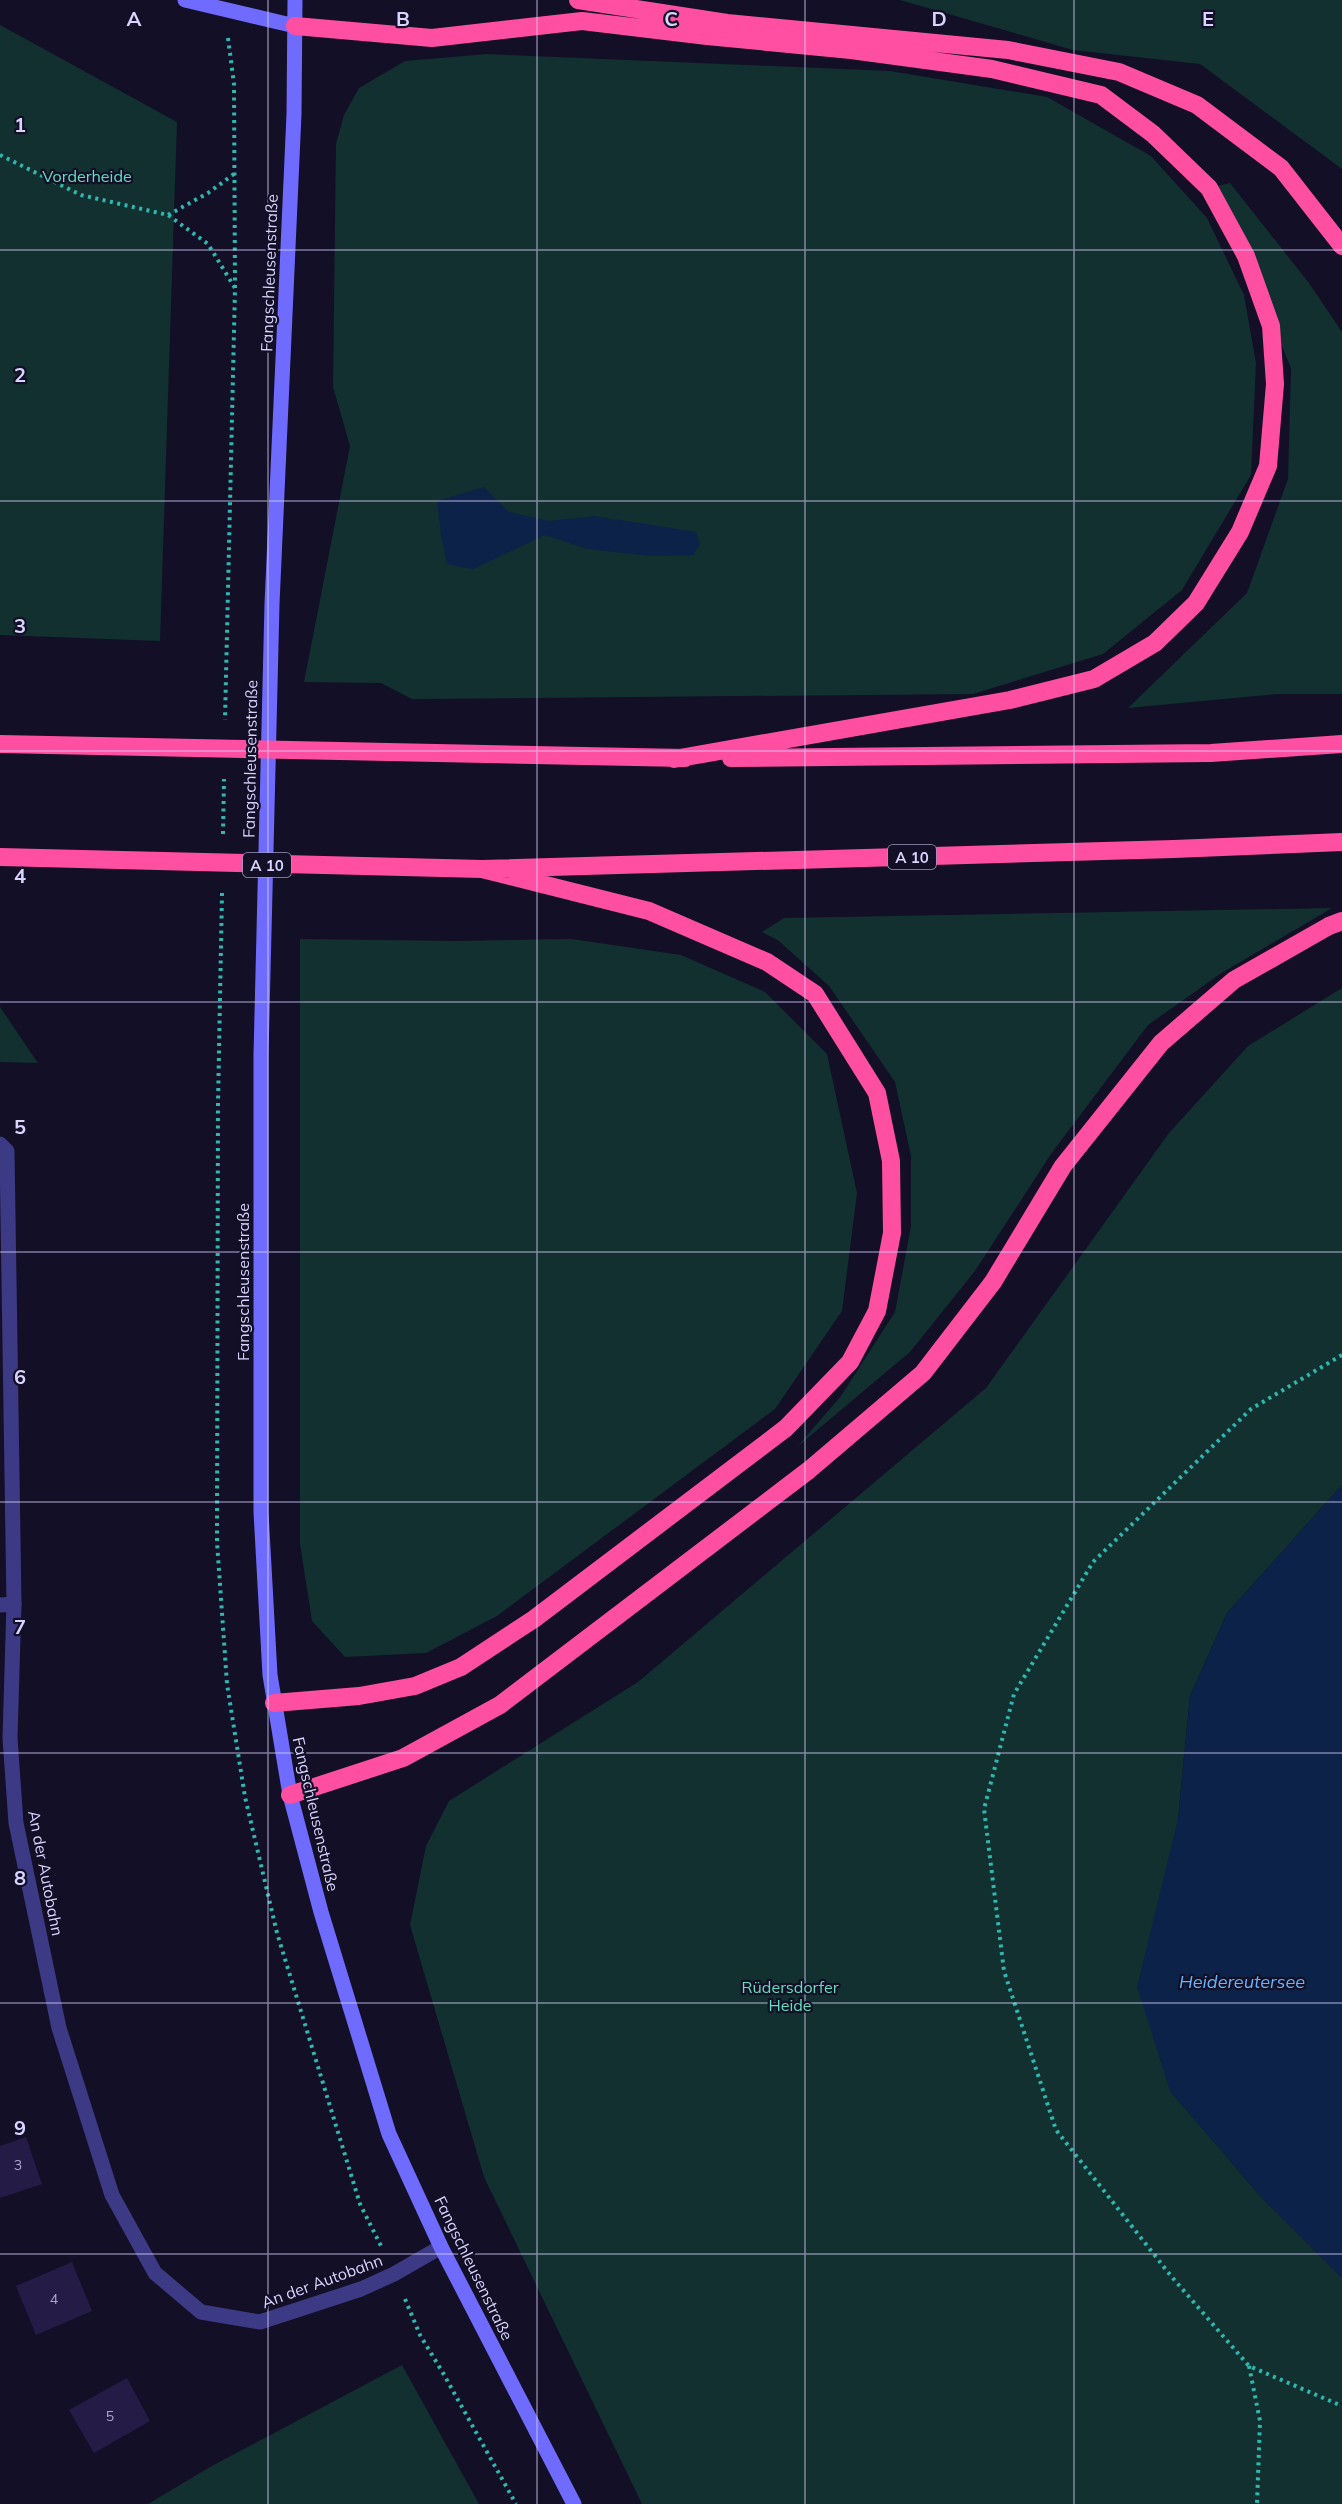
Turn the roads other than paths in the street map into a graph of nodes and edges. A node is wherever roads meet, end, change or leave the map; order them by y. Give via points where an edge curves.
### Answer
1 (185, 0) edge
2 (296, 0) edge
3 (578, 0) edge
4 (295, 26) junction
5 (1342, 246) edge
6 (0, 744) edge
7 (1342, 744) edge
8 (674, 759) junction
9 (1342, 842) edge
10 (0, 857) edge
11 (482, 869) junction
12 (1342, 921) edge
13 (0, 1143) edge
14 (7, 1605) edge
15 (274, 1703) junction
16 (290, 1795) junction
17 (441, 2247) junction
18 (574, 2504) edge

1 - 4 main road
2 - 4 main road, Fangschleusenstraße
3 - 5 highway via 727,23 1008,50 1119,72 1197,105 1281,168
4 - 8 highway via 432,38 582,21 992,69 1101,95 1153,134 1209,188 1246,256 1271,326 1275,384 1268,466 1240,532 1196,603 1155,643 1094,679 1010,700
4 - 15 main road, Fangschleusenstraße via 272,604 261,1055 261,1512
6 - 8 highway
7 - 8 highway via 1211,753
9 - 11 highway, A 10
10 - 11 highway, A 10
11 - 15 highway via 649,911 767,962 815,994 860,1063 880,1104 891,1161 892,1233 877,1311 850,1362 786,1428 534,1619 461,1667 415,1686 359,1696
12 - 16 highway via 1234,980 1161,1043 1064,1166 993,1282 923,1373 809,1470 500,1705 403,1758
13 - 14 street, An der Autobahn via 7,1151
14 - 17 street, An der Autobahn via 16,1823 59,2028 112,2195 155,2274 201,2312 260,2322 361,2289
15 - 16 main road, Fangschleusenstraße
16 - 17 main road, Fangschleusenstraße via 321,1912 389,2134
17 - 18 main road, Fangschleusenstraße

